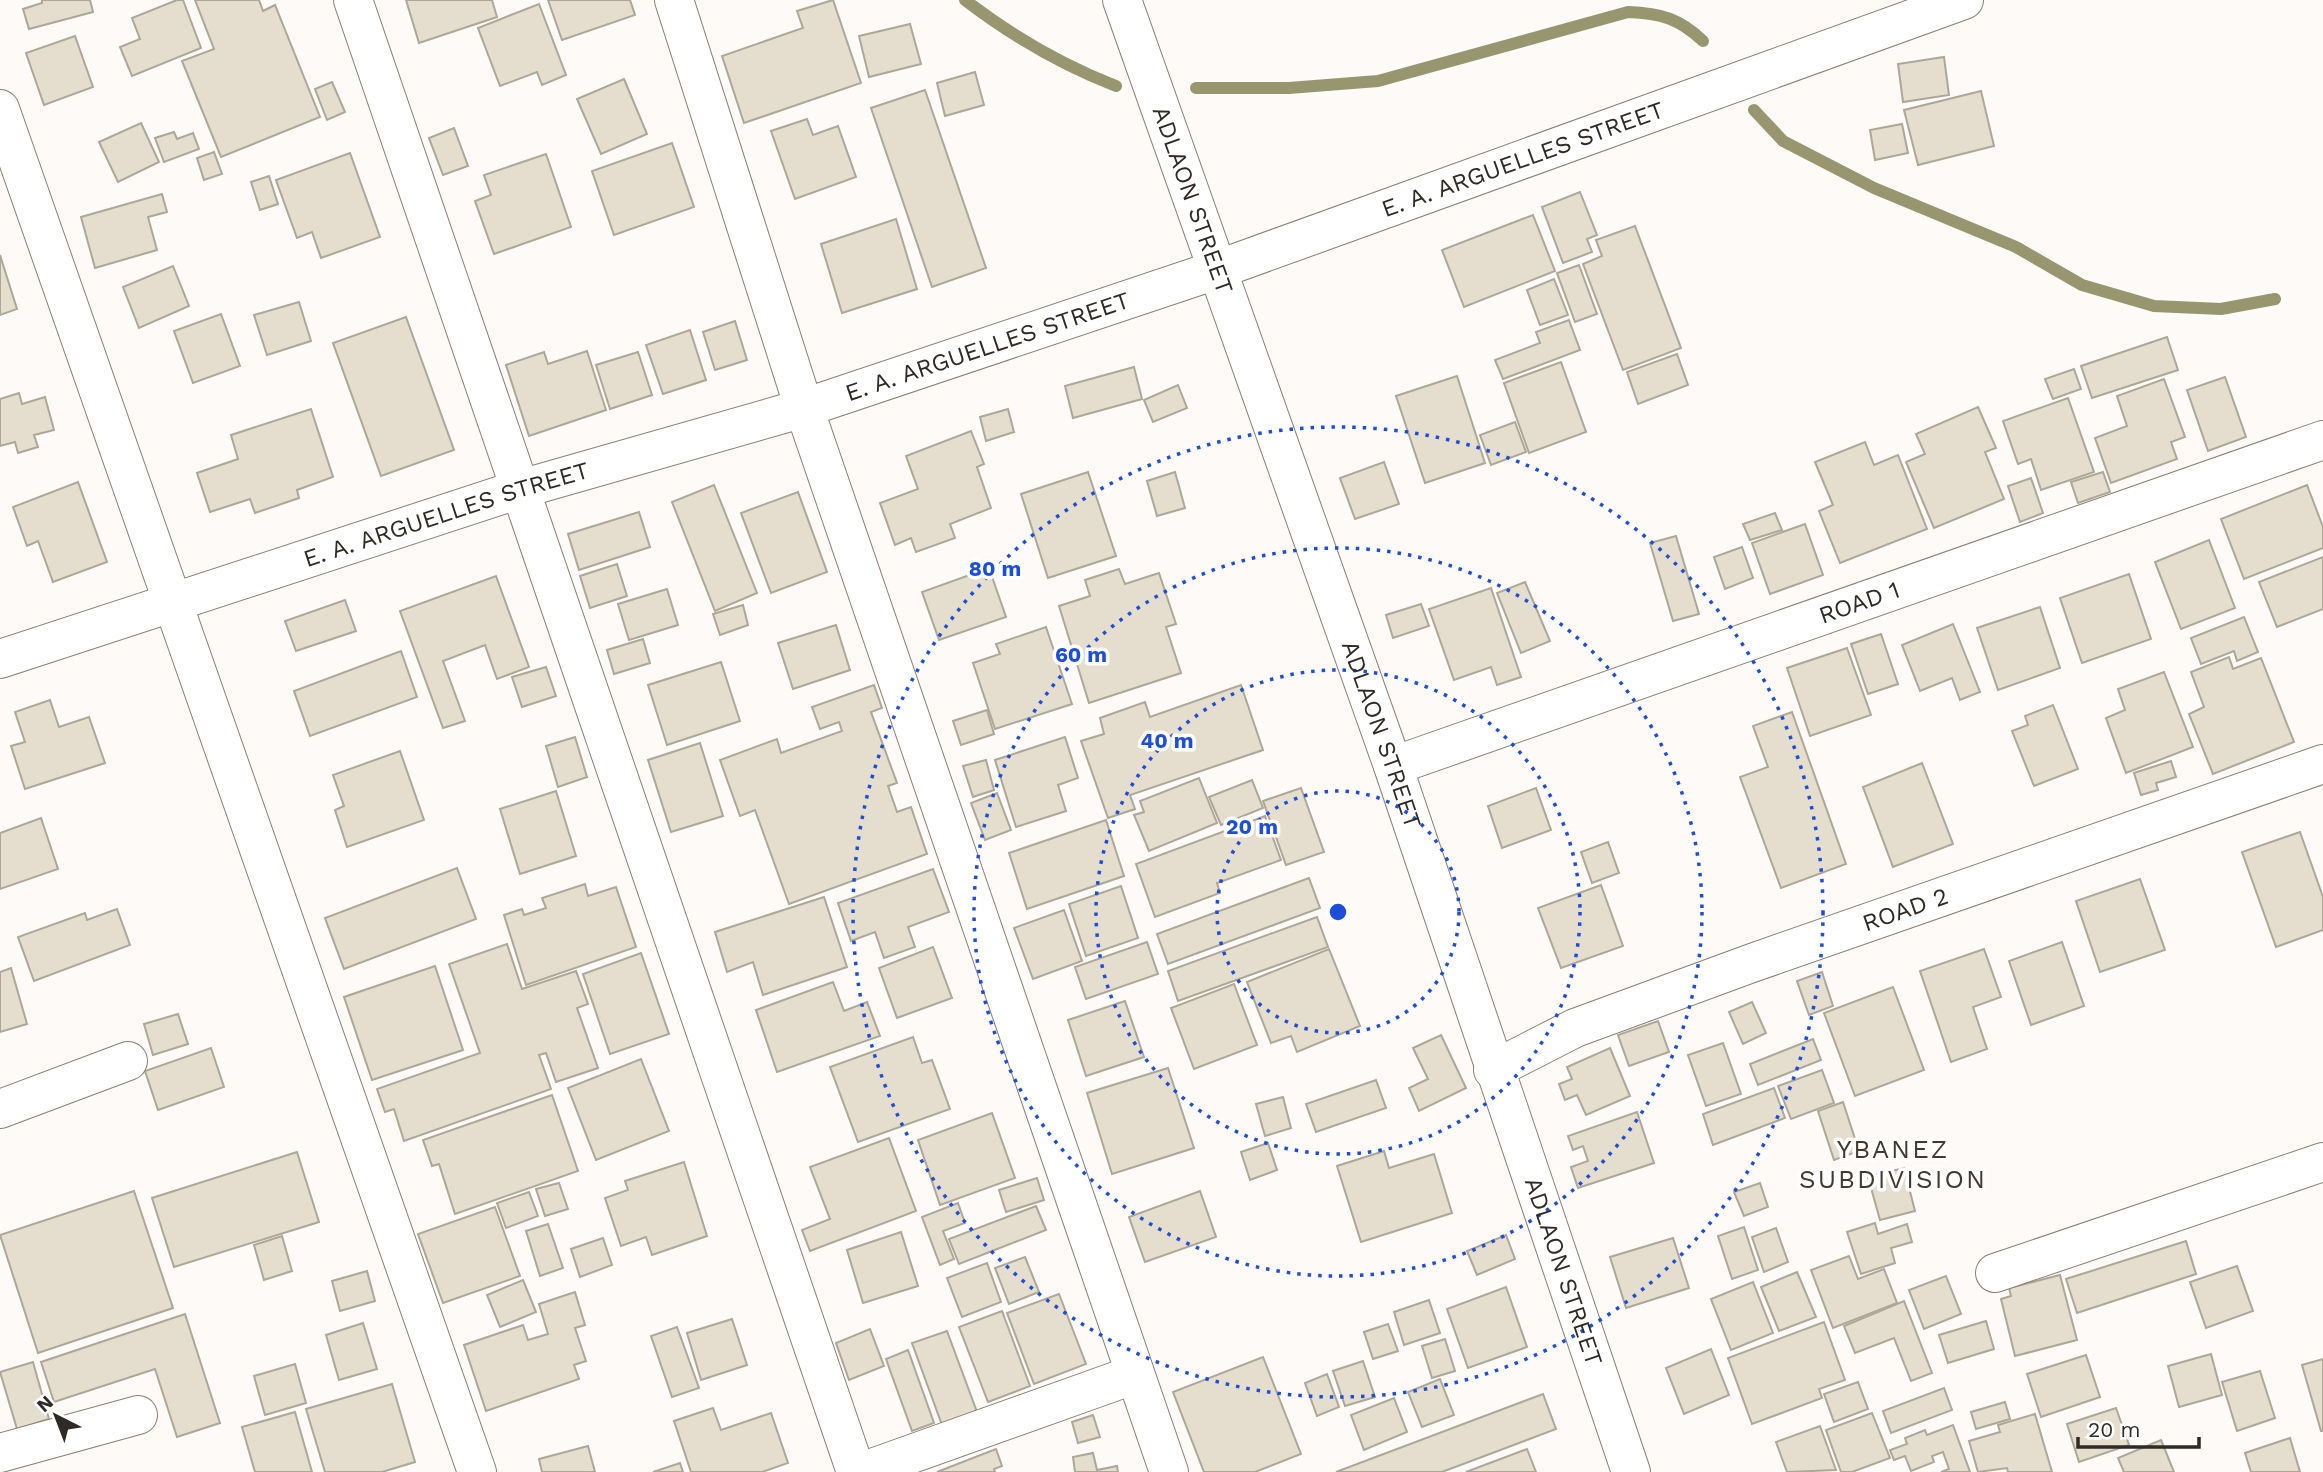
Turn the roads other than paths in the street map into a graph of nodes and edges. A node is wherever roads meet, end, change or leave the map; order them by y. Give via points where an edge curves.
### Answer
1 (353, 0) edge
2 (674, 0) edge
3 (1122, 0) edge
4 (1964, 0) edge
5 (0, 109) edge
6 (1219, 269) junction
7 (804, 408) junction
8 (2323, 440) edge
9 (517, 490) junction
10 (175, 602) junction
11 (0, 659) edge
12 (2323, 764) edge
13 (1393, 766) junction
14 (128, 1060) dead end
15 (1493, 1070) junction
16 (0, 1109) edge
17 (2323, 1162) edge
18 (1995, 1273) dead end
19 (1133, 1375) junction
20 (138, 1415) dead end
21 (0, 1452) edge
22 (477, 1472) edge
23 (856, 1472) edge
24 (861, 1472) edge
25 (1169, 1472) edge
26 (1631, 1472) edge

1 - 9 street
2 - 7 street
3 - 6 street, ADLAON STREET
4 - 6 street, E. A. ARGUELLES STREET
5 - 10 street
6 - 7 street, E. A. ARGUELLES STREET
6 - 13 street, ADLAON STREET
7 - 9 street, E. A. ARGUELLES STREET
7 - 19 street
8 - 13 street, ROAD 1
9 - 10 street, E. A. ARGUELLES STREET
9 - 23 street
10 - 11 street, E. A. ARGUELLES STREET
10 - 22 street
12 - 15 street, ROAD 2 via 1575,1028
13 - 15 street, ADLAON STREET
14 - 16 street
15 - 26 street, ADLAON STREET
17 - 18 street
19 - 24 street
19 - 25 street
20 - 21 street

